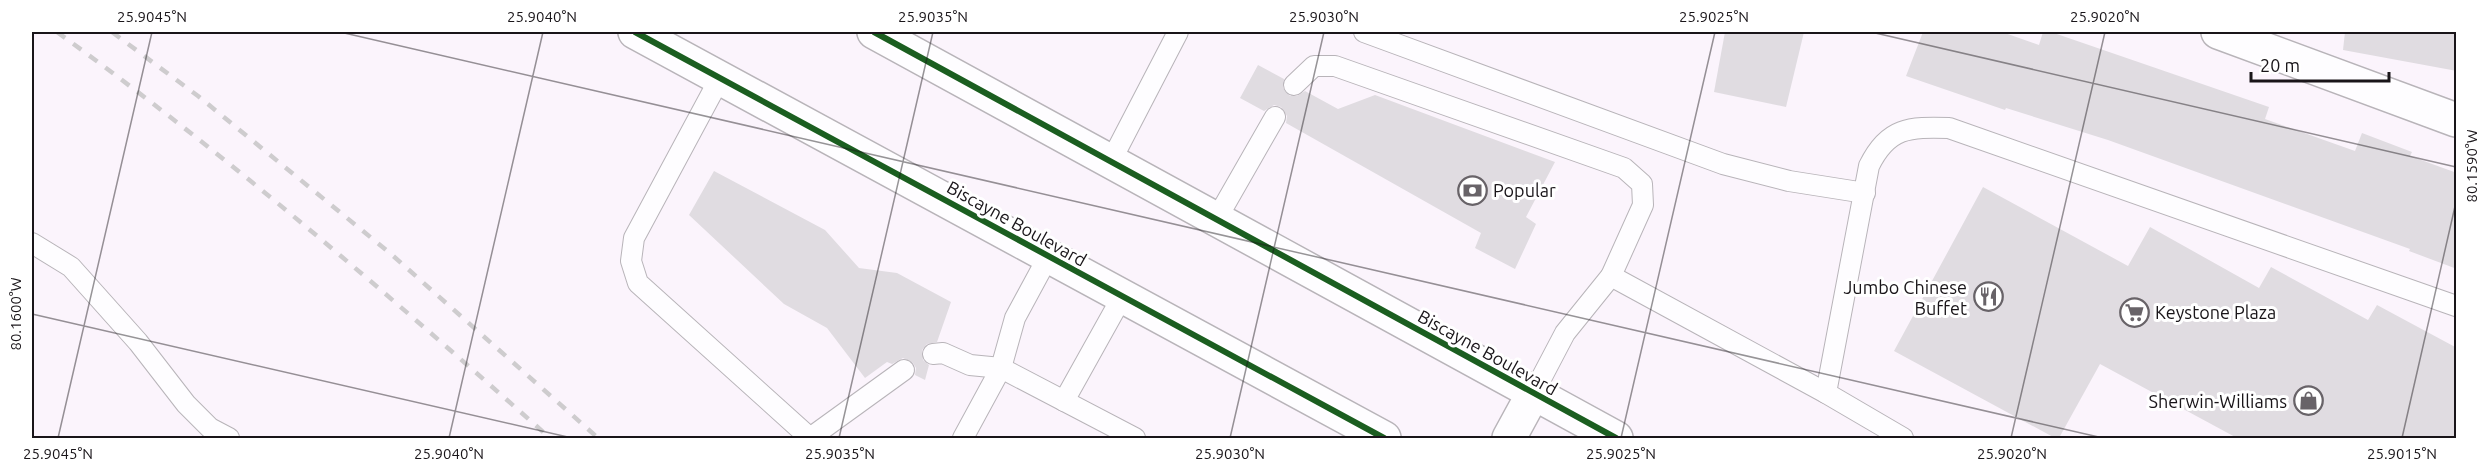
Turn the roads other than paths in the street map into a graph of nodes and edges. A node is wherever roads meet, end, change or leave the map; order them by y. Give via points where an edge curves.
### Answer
1 (635, 32) edge
2 (874, 32) edge
3 (1364, 32) edge
4 (2218, 32) edge
5 (1171, 34) edge
6 (720, 78) junction
7 (1294, 85) dead end
8 (1275, 117) dead end
9 (2457, 120) edge
10 (1111, 161) junction
11 (1865, 193) junction
12 (1216, 220) junction
13 (32, 243) edge
14 (1048, 257) junction
15 (1611, 276) junction
16 (1122, 297) junction
17 (2457, 306) edge
18 (933, 354) dead end
19 (1001, 368) junction
20 (904, 370) dead end
21 (1826, 393) junction
22 (1533, 394) junction
23 (1064, 401) junction
24 (229, 438) edge
25 (810, 438) edge
26 (963, 438) edge
27 (1135, 438) edge
28 (1384, 438) edge
29 (1509, 438) edge
30 (1616, 438) edge
31 (1903, 438) edge

1 - 6 main road, Biscayne Boulevard
2 - 10 main road, Biscayne Boulevard
3 - 11 lane via 1723,164 1789,182
4 - 9 main road
5 - 10 lane
6 - 14 main road, Biscayne Boulevard
6 - 25 lane via 634,238 631,261 638,283
7 - 15 lane via 1314,66 1335,66 1624,168 1642,184 1643,205
8 - 12 lane
10 - 12 main road, Biscayne Boulevard
11 - 17 lane via 1869,166 1879,146 1897,133 1921,127 1949,128
11 - 21 lane
12 - 22 main road, Biscayne Boulevard
13 - 24 lane via 71,267 138,342 186,404 210,428
14 - 16 main road, Biscayne Boulevard
14 - 19 lane via 1015,318
15 - 21 lane
15 - 22 lane via 1565,333
16 - 23 lane
16 - 28 main road, Biscayne Boulevard
18 - 19 lane via 943,353 970,365
19 - 23 lane
19 - 26 lane
20 - 25 lane
21 - 31 lane
22 - 29 main road
22 - 30 main road, Biscayne Boulevard
23 - 27 lane

